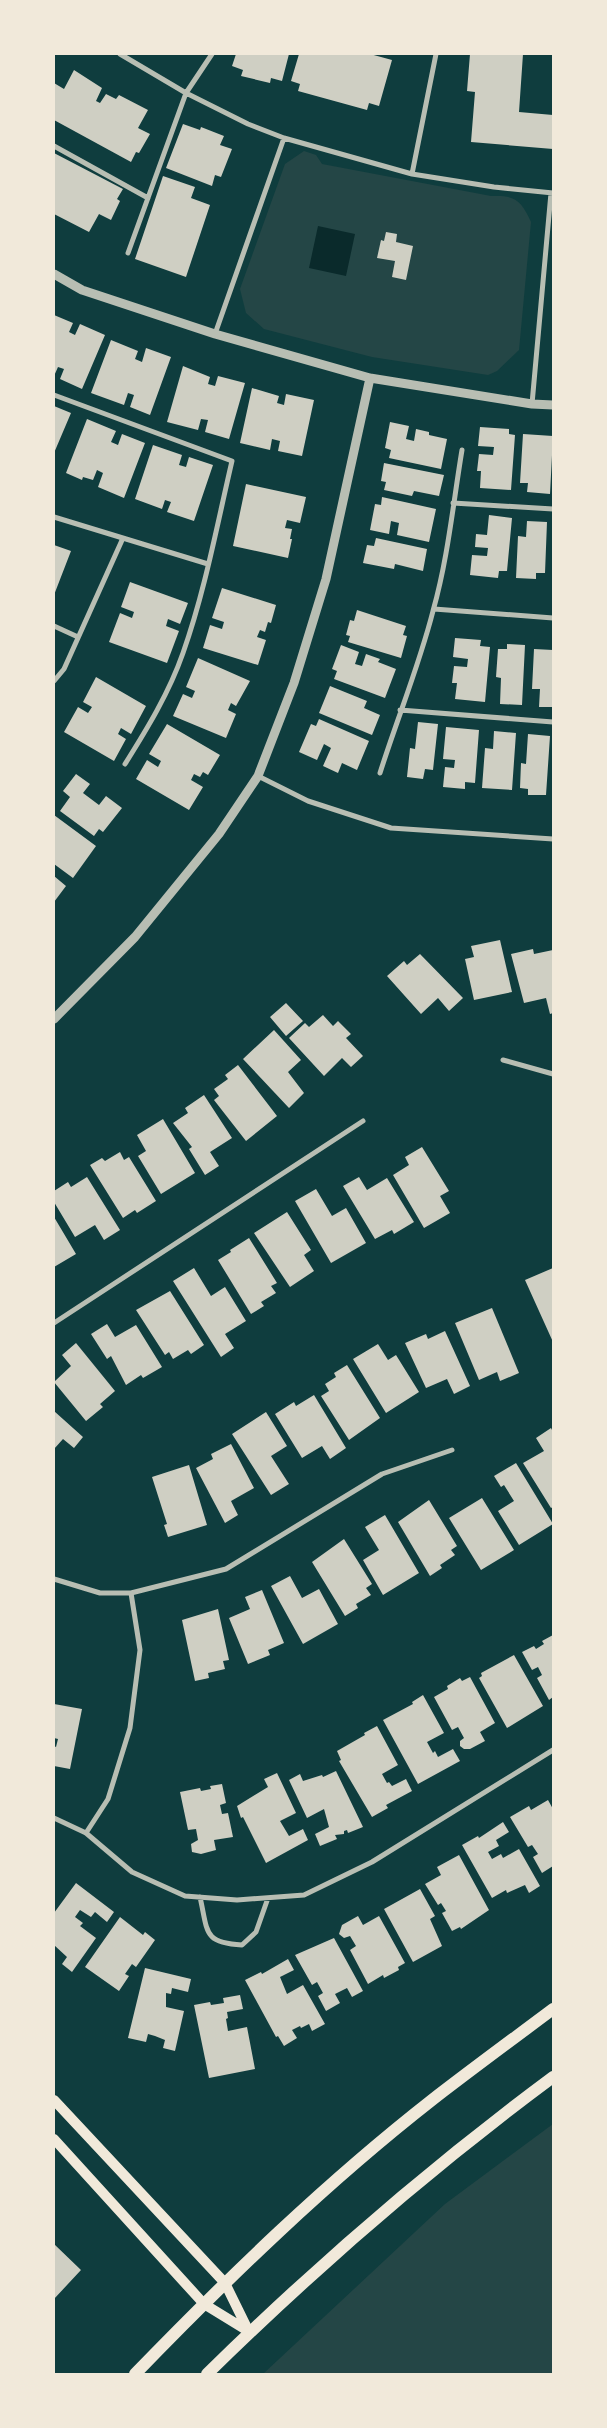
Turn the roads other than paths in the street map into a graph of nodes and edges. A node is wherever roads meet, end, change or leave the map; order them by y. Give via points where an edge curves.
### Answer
1 (120, 54) edge
2 (212, 54) edge
3 (436, 54) edge
4 (186, 93) junction
5 (284, 138) junction
6 (54, 146) edge
7 (412, 174) junction
8 (552, 193) edge
9 (148, 198) junction
10 (128, 253) dead end
11 (54, 274) edge
12 (214, 334) junction
13 (370, 378) junction
14 (54, 395) edge
15 (532, 404) junction
16 (553, 405) edge
17 (462, 450) dead end
18 (453, 503) junction
19 (553, 508) edge
20 (54, 517) edge
21 (122, 538) junction
22 (208, 564) junction
23 (434, 609) junction
24 (553, 618) edge
25 (54, 626) edge
26 (78, 637) junction
27 (54, 681) edge
28 (400, 710) junction
29 (553, 722) edge
30 (125, 764) dead end
31 (380, 773) dead end
32 (258, 776) junction
33 (553, 839) edge
34 (54, 1019) edge
35 (503, 1060) dead end
36 (553, 1074) edge
37 (363, 1121) dead end
38 (54, 1323) edge
39 (452, 1450) dead end
40 (54, 1579) edge
41 (131, 1593) junction
42 (553, 1750) edge
43 (54, 1818) edge
44 (86, 1833) junction
45 (200, 1898) junction
46 (268, 1898) junction
47 (553, 2009) edge
48 (553, 2078) edge
49 (54, 2100) edge
50 (54, 2139) edge
51 (225, 2283) junction
52 (204, 2304) junction
53 (249, 2332) junction
54 (135, 2374) edge
55 (207, 2374) edge

1 - 4 street
2 - 4 street
3 - 7 street
4 - 5 street
4 - 9 street
5 - 7 street
5 - 12 street
6 - 9 street
7 - 8 street
8 - 15 street
9 - 10 street
11 - 12 street via 82,290
12 - 13 street
13 - 15 street
13 - 32 street via 326,579 294,683
14 - 22 street via 232,461
15 - 16 street
17 - 18 street
18 - 19 street
18 - 23 street via 447,552
20 - 21 street
21 - 22 street
21 - 26 street
22 - 30 street via 183,653 153,720
23 - 24 street
23 - 28 street via 420,659
25 - 26 street
26 - 27 street via 64,669
28 - 29 street
28 - 31 street
32 - 33 street via 308,801 391,828
32 - 34 street via 220,834 134,937
35 - 36 street
37 - 38 street
39 - 41 street via 382,1474 226,1569
40 - 41 street via 100,1593
41 - 44 street via 140,1650 130,1728 108,1799
42 - 46 street via 372,1862 304,1895
43 - 44 street
44 - 45 street via 132,1872 185,1896
45 - 46 street
45 - 46 street via 208,1933 220,1944 242,1945 256,1932
47 - 51 main road via 432,2100 333,2184
48 - 53 main road via 400,2200
49 - 51 main road
50 - 52 main road
51 - 52 main road
51 - 53 main road
52 - 53 main road
52 - 54 main road
53 - 55 main road

